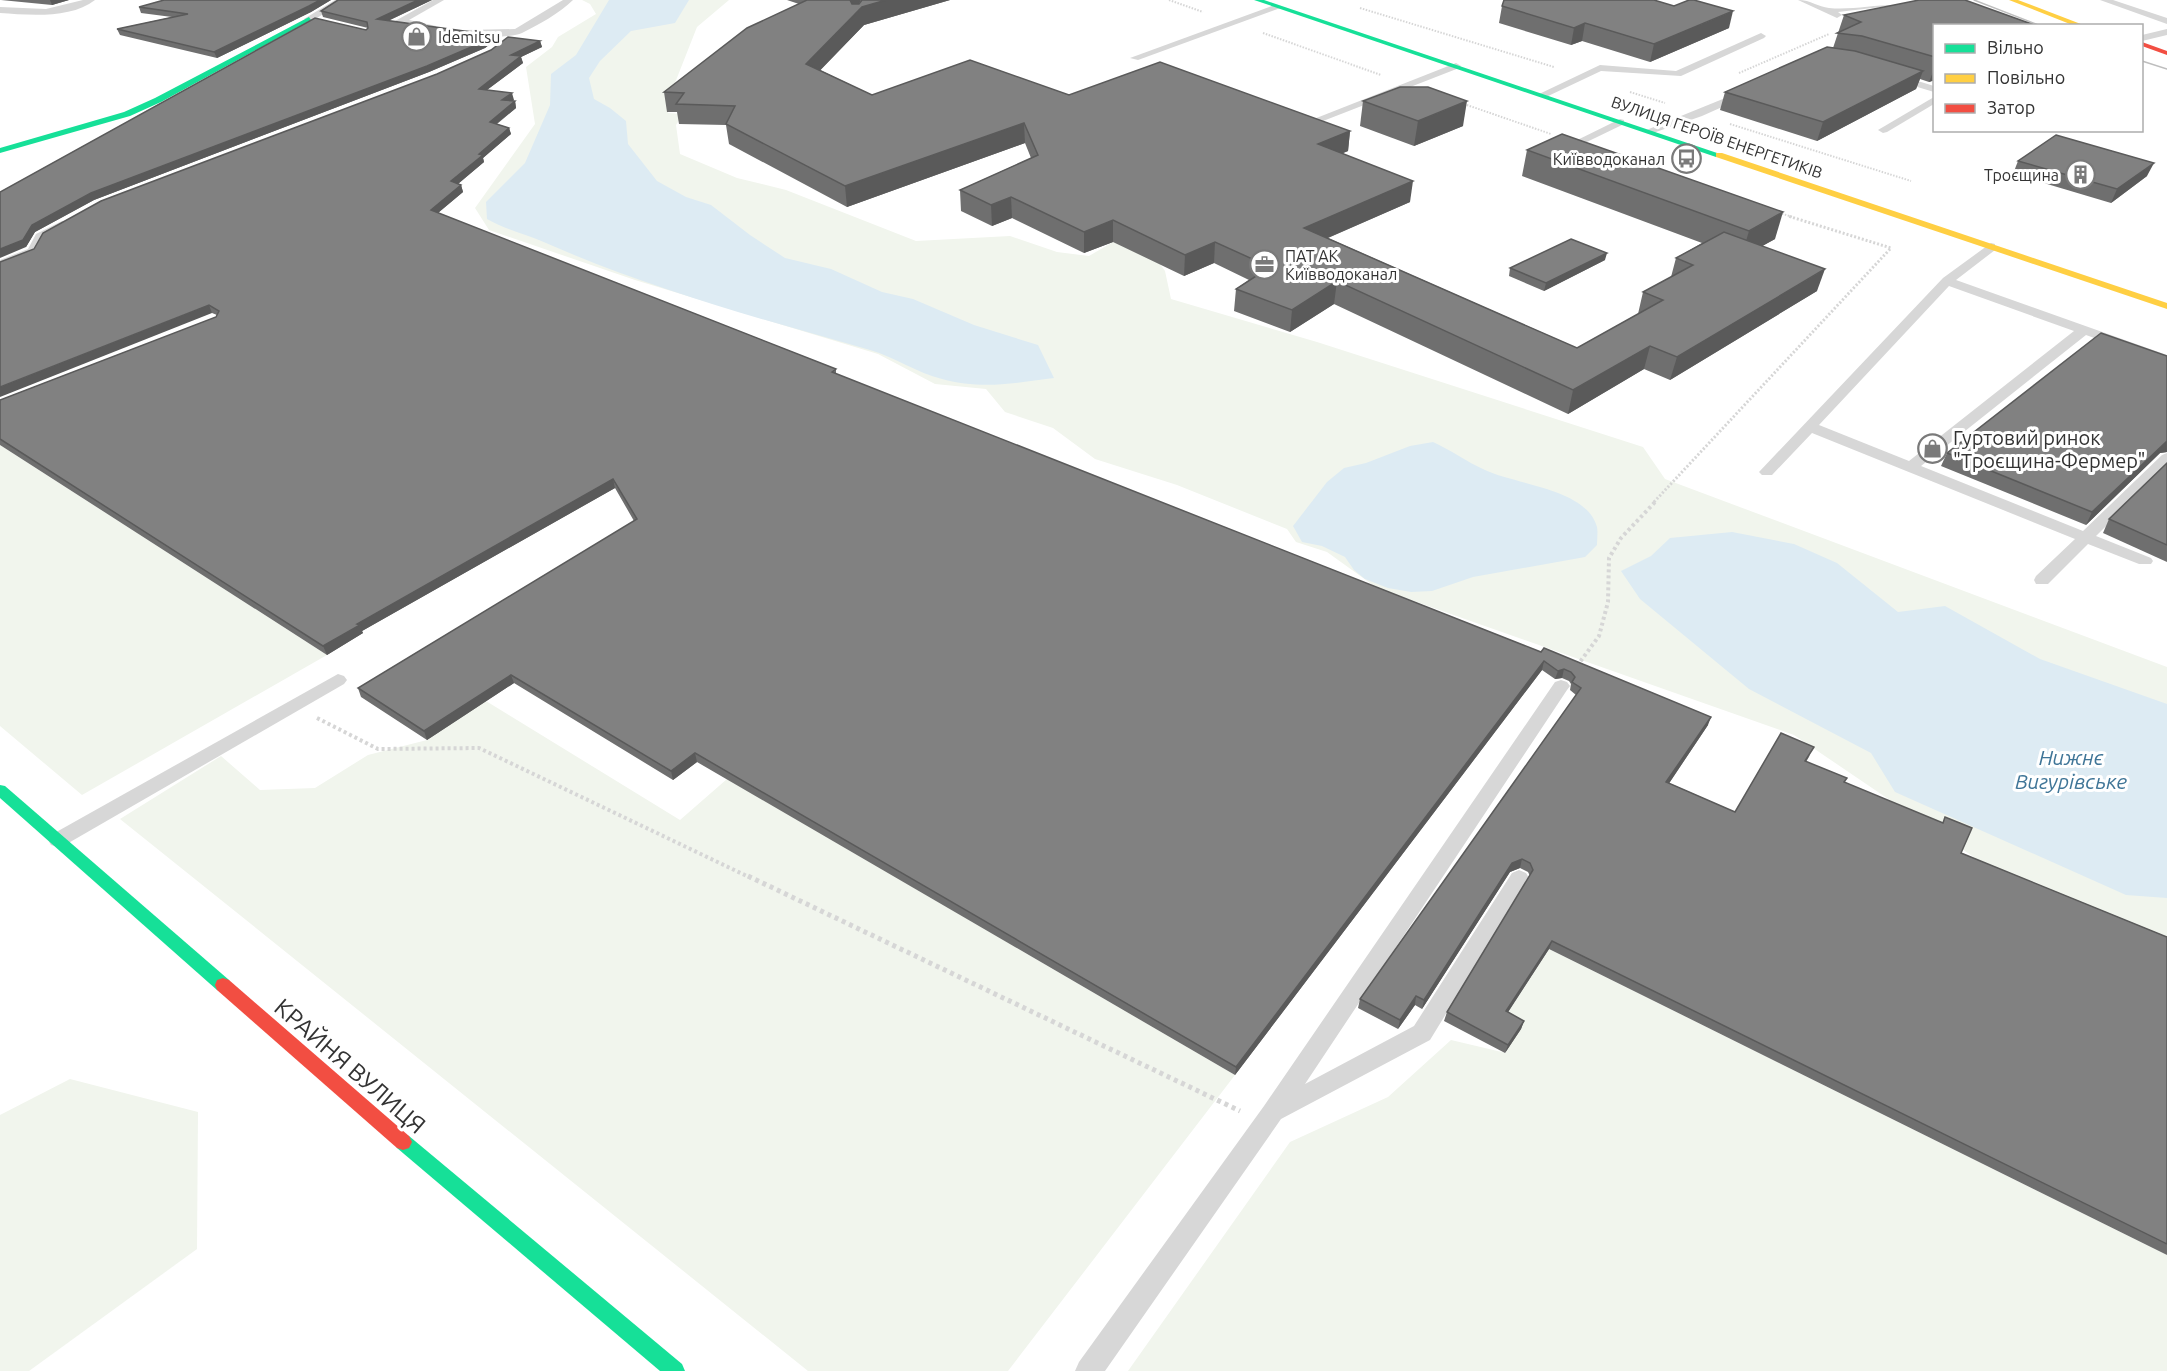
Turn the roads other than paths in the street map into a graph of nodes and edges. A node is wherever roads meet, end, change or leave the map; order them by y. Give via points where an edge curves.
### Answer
1 (91, 0) edge
2 (342, 0) edge
3 (440, 0) edge
4 (569, 0) edge
5 (1257, 0) edge
6 (1802, 0) edge
7 (1849, 0) edge
8 (2012, 0) edge
9 (2104, 0) edge
10 (1896, 1) edge
11 (1912, 4) edge
12 (1278, 7) junction
13 (1865, 7) junction
14 (0, 10) edge
15 (1827, 11) junction
16 (1882, 15) edge
17 (1844, 19) dead end
18 (314, 21) joint
19 (2167, 21) edge
20 (2078, 24) edge
21 (2167, 32) edge
22 (511, 34) junction
23 (1761, 36) dead end
24 (2143, 38) edge
25 (2143, 44) edge
26 (497, 46) edge
27 (2167, 53) edge
28 (1135, 58) dead end
29 (1456, 66) junction
30 (1882, 74) edge
31 (1933, 88) edge
32 (1750, 90) edge
33 (1542, 95) junction
34 (1933, 101) edge
35 (1620, 122) junction
36 (1296, 128) edge
37 (1883, 130) dead end
38 (1649, 131) junction
39 (0, 151) edge
40 (1556, 153) edge
41 (74, 218) edge
42 (1992, 247) junction
43 (0, 265) edge
44 (1947, 281) junction
45 (2167, 306) edge
46 (2084, 330) junction
47 (2167, 360) edge
48 (1810, 427) junction
49 (2167, 458) edge
50 (1911, 467) junction
51 (1767, 472) dead end
52 (2085, 537) junction
53 (2145, 561) dead end
54 (2042, 580) dead end
55 (338, 680) dead end
56 (1561, 686) road end
57 (0, 790) edge
58 (58, 840) junction
59 (1519, 878) dead end
60 (1269, 1118) junction
61 (675, 1371) edge
62 (1089, 1371) edge

1 - 14 lane via 48,13
2 - 18 lane
3 - 22 lane via 400,21 474,34
4 - 22 lane
5 - 12 street, ВУЛИЦЯ ГЕРОЇВ ЕНЕРГЕТИКІВ
6 - 15 lane
7 - 13 lane
8 - 20 street
9 - 19 lane
10 - 11 lane
10 - 13 lane
12 - 28 lane
12 - 29 street, ВУЛИЦЯ ГЕРОЇВ ЕНЕРГЕТИКІВ
13 - 15 lane
13 - 16 lane
15 - 17 lane
18 - 39 street via 128,114
21 - 24 lane
22 - 26 lane
23 - 33 lane via 1677,74 1600,68
25 - 27 street
29 - 33 street, ВУЛИЦЯ ГЕРОЇВ ЕНЕРГЕТИКІВ
29 - 36 lane
30 - 31 lane
32 - 38 lane
33 - 35 street, ВУЛИЦЯ ГЕРОЇВ ЕНЕРГЕТИКІВ
34 - 37 lane
35 - 38 street, ВУЛИЦЯ ГЕРОЇВ ЕНЕРГЕТИКІВ
35 - 40 lane
38 - 42 street, ВУЛИЦЯ ГЕРОЇВ ЕНЕРГЕТИКІВ
41 - 43 lane via 40,237 33,251
42 - 44 lane
42 - 45 street, ВУЛИЦЯ ГЕРОЇВ ЕНЕРГЕТИКІВ
44 - 46 lane
44 - 48 lane
46 - 47 lane
46 - 50 lane
48 - 50 lane
48 - 51 lane
49 - 52 lane
50 - 52 lane
52 - 53 lane
52 - 54 lane
55 - 58 lane
56 - 60 lane
57 - 58 street, КРАЙНЯ ВУЛИЦЯ
58 - 61 street, КРАЙНЯ ВУЛИЦЯ via 350,1097
59 - 60 lane via 1422,1034
60 - 62 lane

